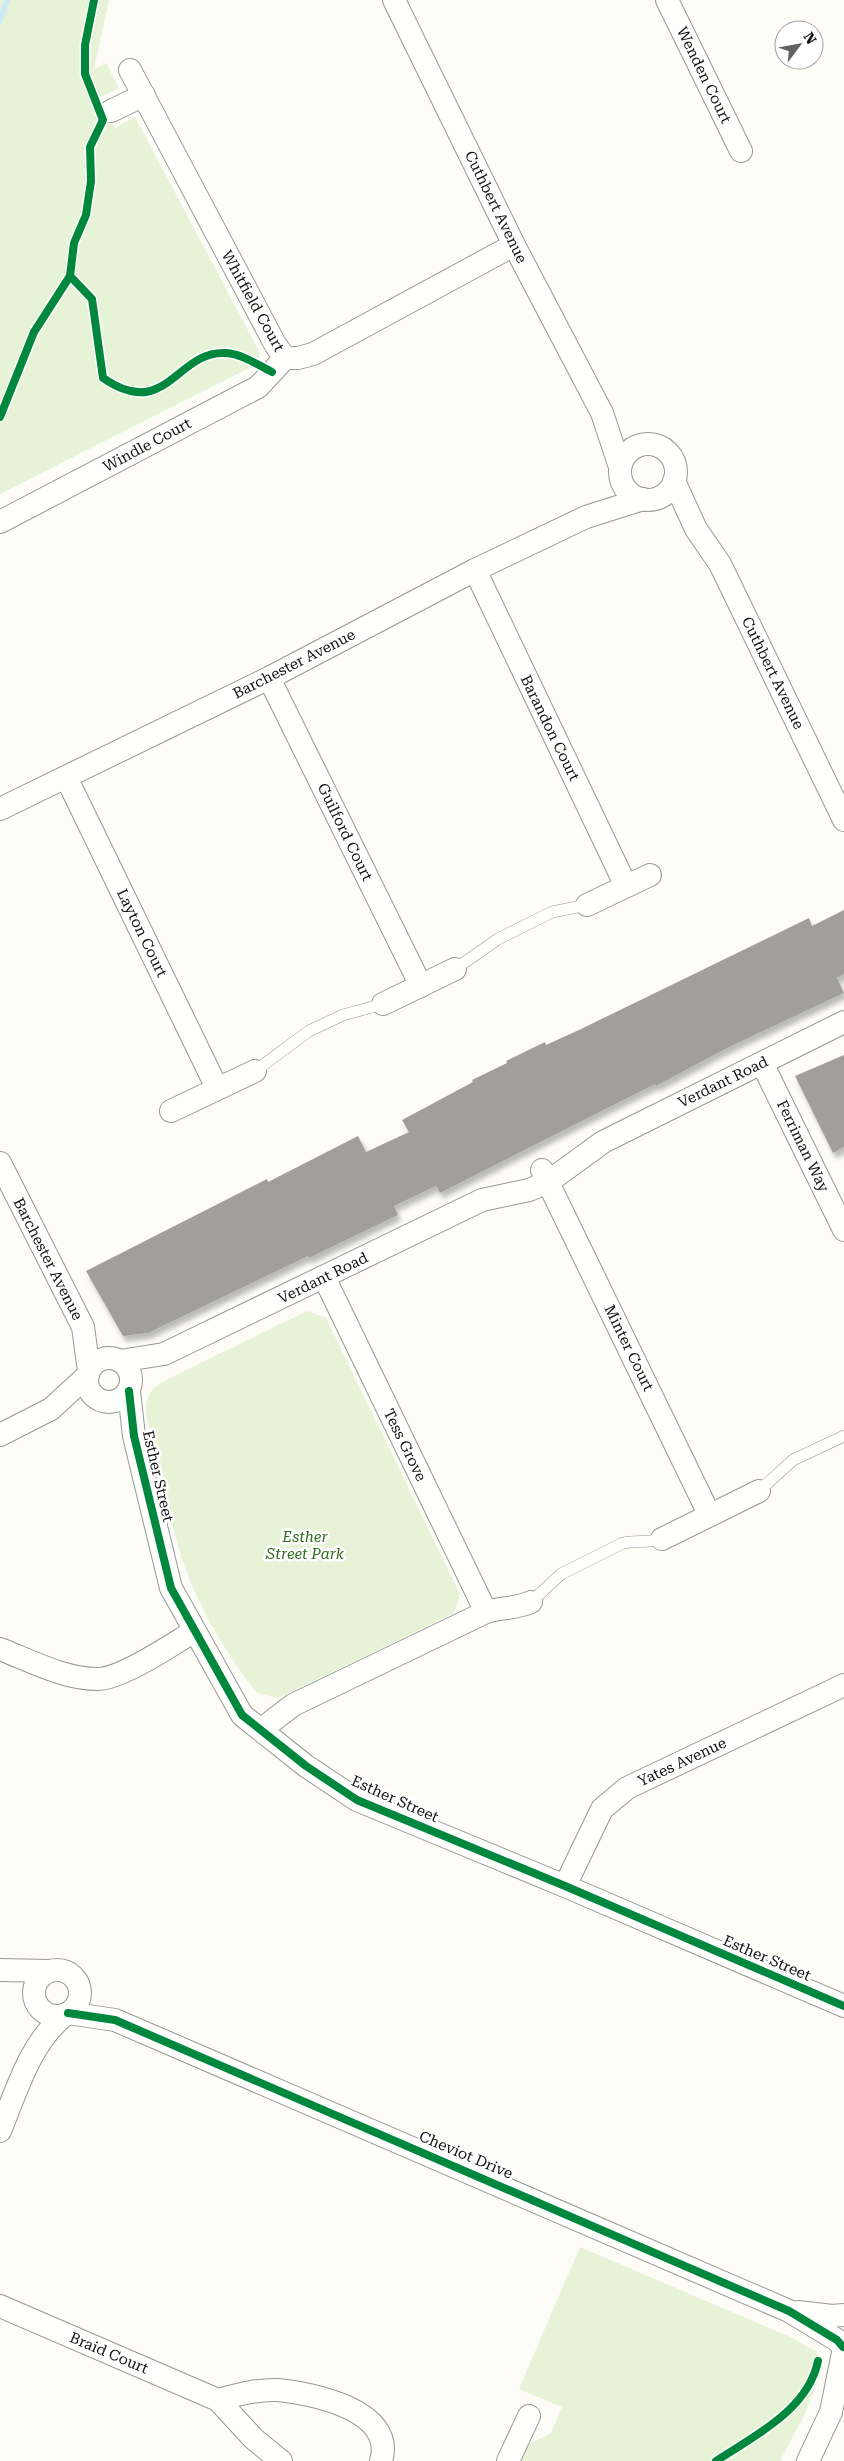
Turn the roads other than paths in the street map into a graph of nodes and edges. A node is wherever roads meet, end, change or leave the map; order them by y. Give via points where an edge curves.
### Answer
1 (394, 0) edge
2 (667, 0) edge
3 (130, 70) dead end
4 (144, 95) junction
5 (112, 111) dead end
6 (741, 151) dead end
7 (514, 245) junction
8 (285, 358) junction
9 (602, 413) junction
10 (643, 444) junction
11 (620, 473) junction
12 (674, 481) junction
13 (650, 499) junction
14 (586, 517) junction
15 (0, 522) edge
16 (696, 529) junction
17 (475, 570) junction
18 (269, 678) junction
19 (66, 778) junction
20 (837, 787) edge
21 (0, 809) edge
22 (844, 820) edge
23 (650, 875) dead end
24 (626, 886) junction
25 (587, 905) joint
26 (455, 969) joint
27 (421, 986) junction
28 (383, 1004) joint
29 (844, 1022) edge
30 (762, 1063) junction
31 (255, 1071) joint
32 (217, 1088) junction
33 (171, 1111) dead end
34 (0, 1163) edge
35 (545, 1176) junction
36 (844, 1230) edge
37 (324, 1277) junction
38 (83, 1328) junction
39 (164, 1354) junction
40 (118, 1359) junction
41 (88, 1373) junction
42 (130, 1389) junction
43 (104, 1402) junction
44 (51, 1409) junction
45 (0, 1435) edge
46 (134, 1436) junction
47 (844, 1436) edge
48 (759, 1491) joint
49 (709, 1514) junction
50 (662, 1538) joint
51 (531, 1602) joint
52 (486, 1612) junction
53 (194, 1632) junction
54 (0, 1649) edge
55 (844, 1685) edge
56 (262, 1729) junction
57 (565, 1886) junction
58 (48, 1971) junction
59 (0, 1972) edge
60 (76, 1979) junction
61 (37, 2003) junction
62 (844, 2006) edge
63 (67, 2014) junction
64 (115, 2020) junction
65 (36, 2047) junction
66 (0, 2131) edge
67 (0, 2306) edge
68 (789, 2311) junction
69 (844, 2315) edge
70 (844, 2324) edge
71 (844, 2348) edge
72 (218, 2400) junction
73 (838, 2404) edge
74 (529, 2416) dead end
75 (281, 2461) edge
76 (382, 2461) edge
77 (508, 2461) edge
78 (808, 2461) edge

1 - 7 street, Cuthbert Avenue
2 - 6 street, Wenden Court
3 - 4 street, Whitfield Court
4 - 5 street
4 - 8 street, Whitfield Court
7 - 8 street, Whitfield Court via 313,354
7 - 9 street, Cuthbert Avenue
8 - 15 street, Windle Court via 258,387
9 - 10 street, Cuthbert Avenue
9 - 11 street, Cuthbert Avenue
10 - 11 street via 628,451
10 - 12 street via 662,447 669,454 674,462
11 - 13 street via 629,492
11 - 14 street, Barchester Avenue
12 - 13 street via 665,494
12 - 16 street, Cuthbert Avenue
13 - 14 street, Barchester Avenue
13 - 16 street, Cuthbert Avenue
14 - 17 street, Barchester Avenue
16 - 20 street, Cuthbert Avenue via 720,564
17 - 18 street, Barchester Avenue
17 - 24 street, Barandon Court
18 - 19 street, Barchester Avenue
18 - 27 street, Guilford Court
19 - 21 street, Barchester Avenue
19 - 32 street, Layton Court
20 - 22 street, Cuthbert Avenue
23 - 24 street
24 - 25 street
25 - 26 lane via 552,912 498,938
26 - 27 street
27 - 28 street
28 - 31 lane via 343,1015 310,1032
29 - 30 street, Verdant Road
30 - 35 street, Verdant Road via 603,1142
30 - 36 street, Ferriman Way
31 - 32 street
32 - 33 street
34 - 38 street, Barchester Avenue
35 - 37 street, Verdant Road via 530,1190 482,1200
35 - 49 street, Minter Court
37 - 39 street, Verdant Road
37 - 52 street, Tess Grove
38 - 40 street, Barchester Avenue
38 - 41 street, Barchester Avenue
39 - 40 street, Verdant Road
39 - 42 street, Verdant Road
40 - 41 street via 100,1360
40 - 42 street via 130,1372
41 - 43 street via 90,1390
41 - 44 street
42 - 43 street via 119,1400
42 - 46 street, Esther Street
43 - 44 street
43 - 46 street, Esther Street
44 - 45 street
46 - 53 street, Esther Street via 171,1588
47 - 48 lane via 793,1460
48 - 49 street
49 - 50 street
50 - 51 lane via 623,1543 594,1557 561,1574
51 - 52 street
52 - 56 street via 293,1705
53 - 54 street via 135,1666 99,1679 65,1675
53 - 56 street, Esther Street via 242,1715
55 - 57 street, Yates Avenue via 627,1788 602,1809
56 - 57 street, Esther Street via 306,1766 357,1800
57 - 62 street, Esther Street
58 - 59 street
58 - 60 street via 64,1970
58 - 61 street via 36,1982 34,1994
59 - 61 street
60 - 63 street via 80,1997
60 - 64 street, Cheviot Drive
61 - 63 street via 48,2014
61 - 65 street
63 - 64 street, Cheviot Drive
63 - 65 street via 52,2026
64 - 68 street, Cheviot Drive
65 - 66 street
67 - 72 street, Braid Court
68 - 69 street, Cheviot Drive
68 - 71 street, Cheviot Drive via 837,2340
70 - 71 street via 841,2335
71 - 73 street
72 - 75 street, Braid Court via 254,2439
72 - 76 street via 276,2390 337,2402 353,2409 378,2433
73 - 78 street
74 - 77 street

